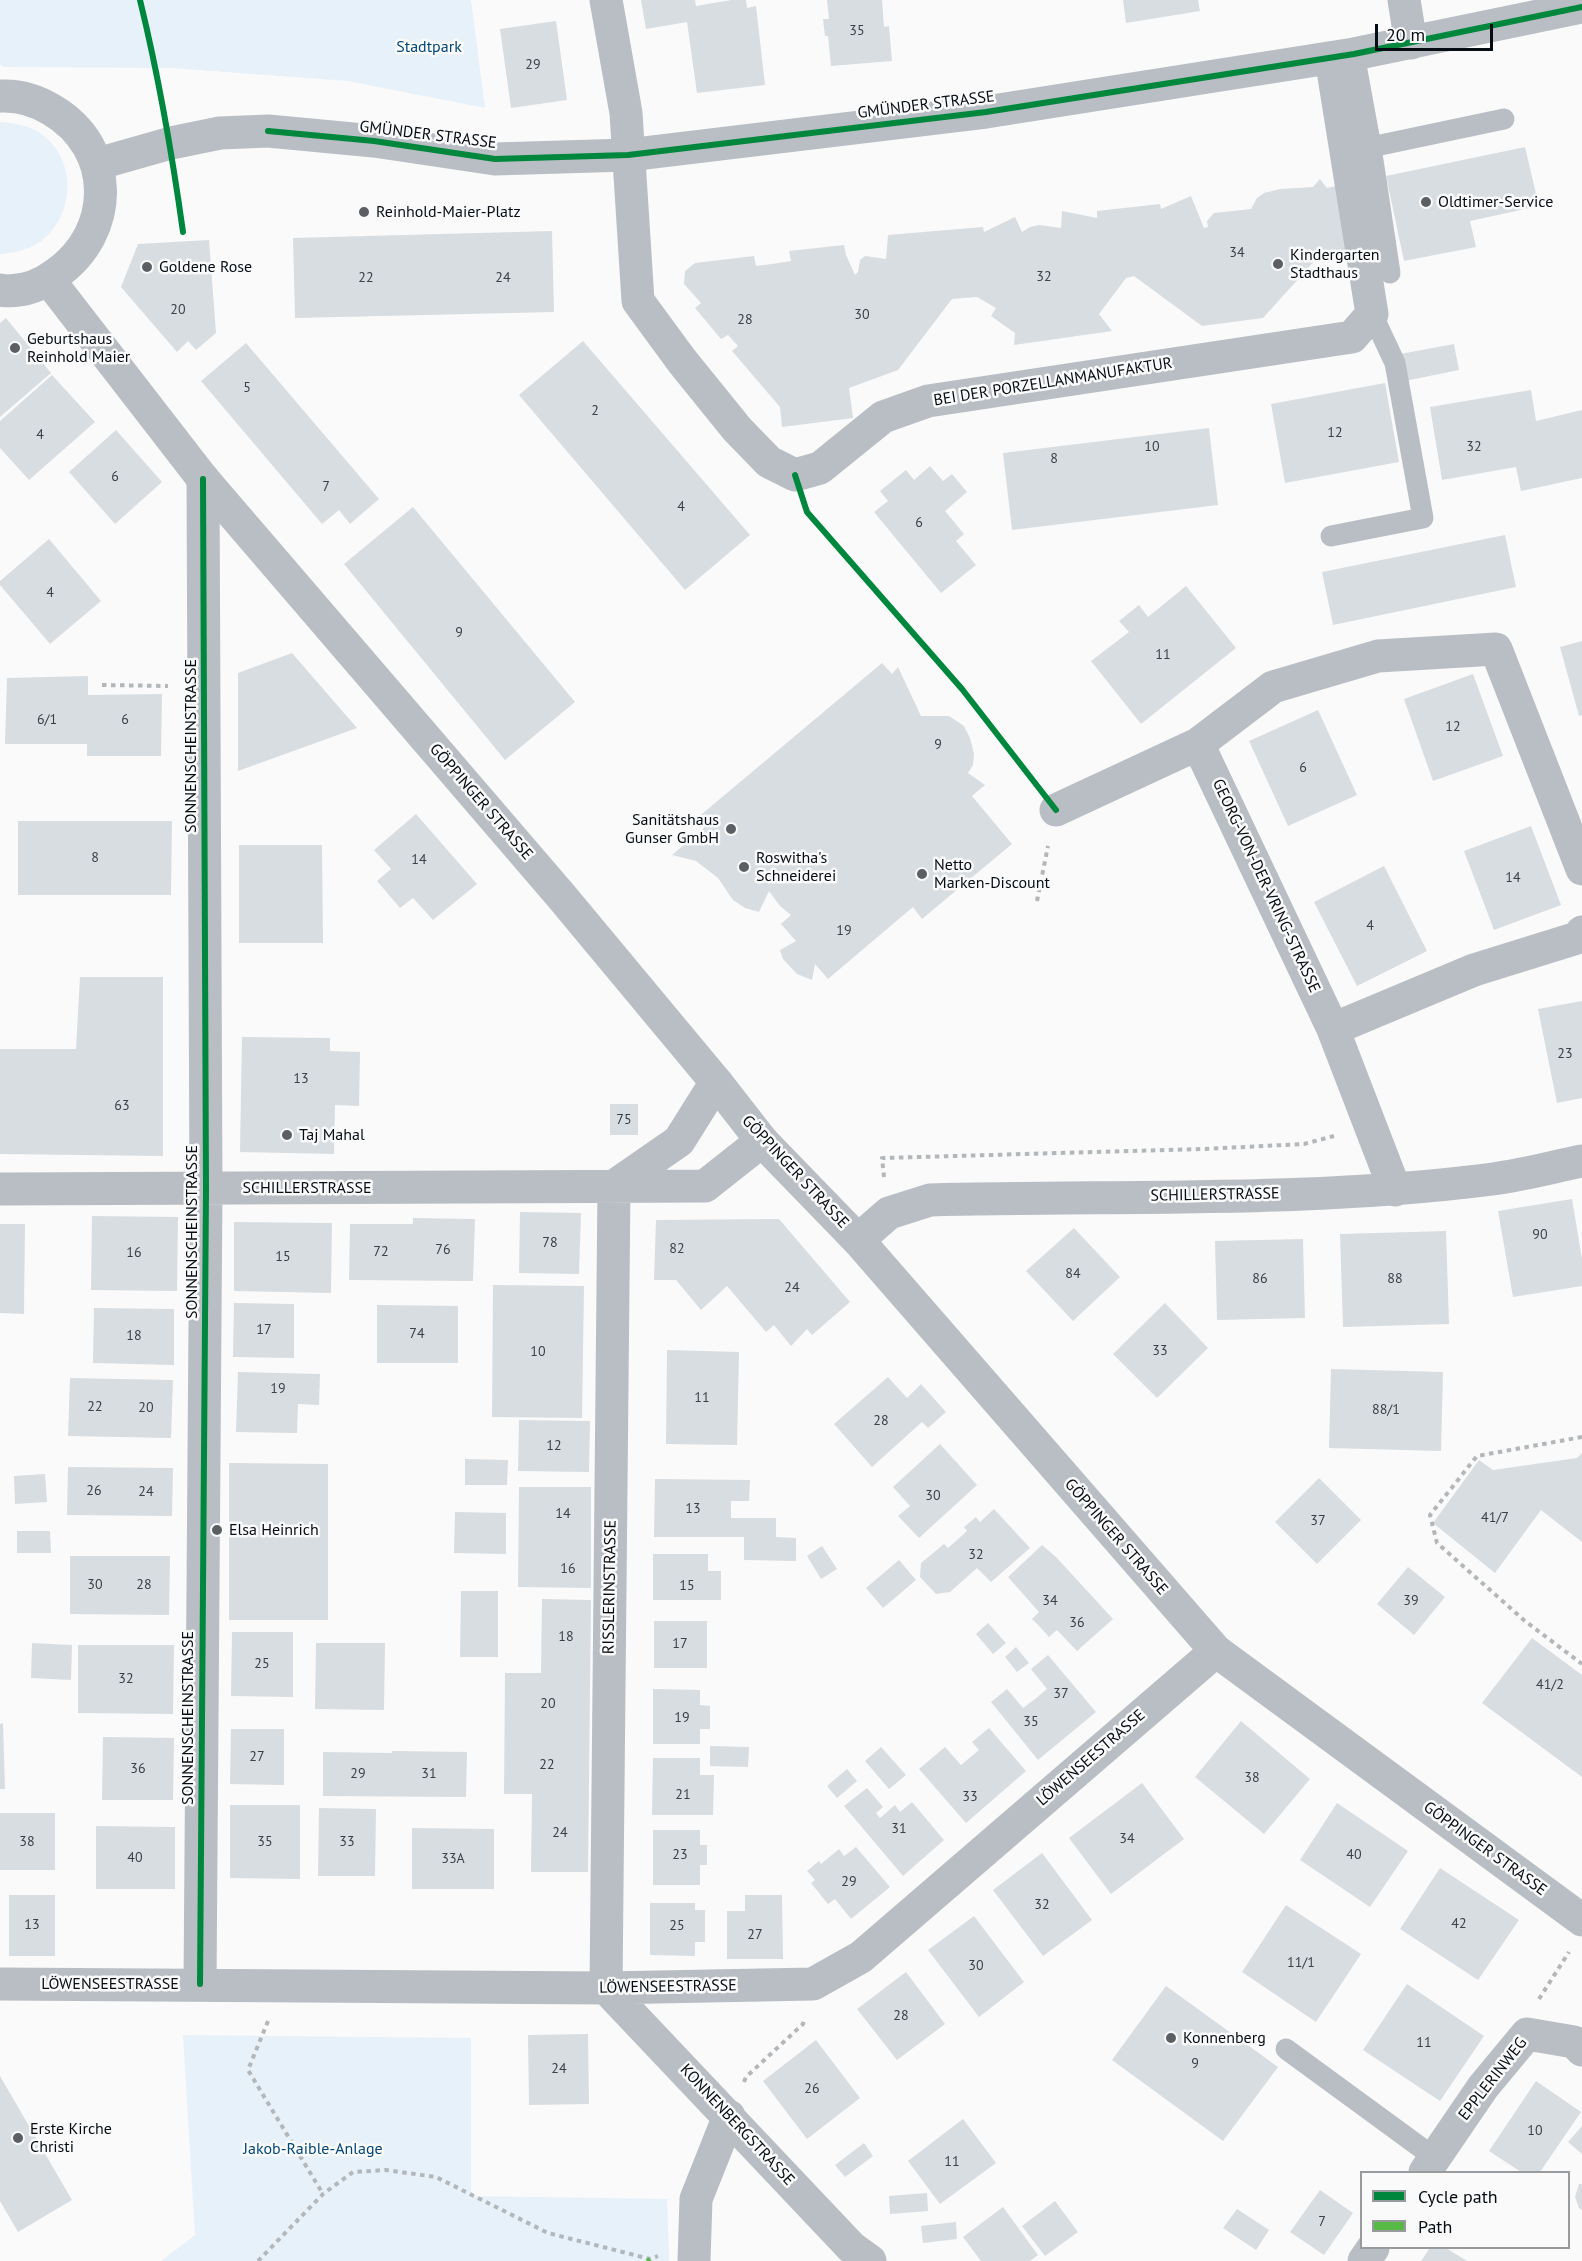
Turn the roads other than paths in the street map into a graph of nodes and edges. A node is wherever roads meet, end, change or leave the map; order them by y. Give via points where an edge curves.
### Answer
1 (606, 0) edge
2 (1404, 0) edge
3 (1582, 8) edge
4 (1411, 43) junction
5 (1342, 56) junction
6 (0, 96) edge
7 (1504, 119) dead end
8 (1371, 147) junction
9 (628, 155) junction
10 (97, 164) junction
11 (1390, 273) dead end
12 (49, 280) junction
13 (0, 290) edge
14 (1372, 314) junction
15 (203, 479) junction
16 (1331, 536) dead end
17 (1198, 744) junction
18 (1056, 810) road end
19 (1582, 869) edge
20 (1582, 932) edge
21 (1333, 1029) junction
22 (716, 1082) junction
23 (762, 1141) junction
24 (1582, 1161) edge
25 (614, 1186) junction
26 (0, 1189) edge
27 (206, 1189) junction
28 (1395, 1190) junction
29 (858, 1240) junction
30 (1216, 1651) junction
31 (1582, 1920) edge
32 (0, 1984) edge
33 (200, 1984) junction
34 (606, 1988) junction
35 (1286, 2049) dead end
36 (1582, 2050) edge
37 (729, 2116) junction
38 (1430, 2165) edge
39 (693, 2253) edge
40 (857, 2257) edge

1 - 9 street, BEI DER PORZELLANMANUFAKTUR via 626,113
2 - 4 street
3 - 4 main road, GMÜNDER STRASSE
4 - 5 main road, GMÜNDER STRASSE
5 - 8 lane
5 - 9 main road, GMÜNDER STRASSE via 986,112
5 - 14 street
6 - 10 main road via 40,102 64,117 84,138
7 - 8 lane
8 - 11 lane
9 - 10 main road, GMÜNDER STRASSE via 495,159 374,141 267,131 220,133
9 - 14 street, BEI DER PORZELLANMANUFAKTUR via 638,301 737,429 769,462 795,475 820,468 883,417 928,401 1352,337
10 - 12 main road via 101,193 97,222 84,248
12 - 13 main road via 28,289
12 - 15 main road, GÖPPINGER STRASSE
14 - 16 lane via 1395,363 1423,518
15 - 22 main road, GÖPPINGER STRASSE
15 - 27 street, SONNENSCHEINSTRASSE
17 - 18 street
17 - 19 street via 1273,687 1378,656 1496,649
17 - 21 street, GEORG-VON-DER-VRING-STRASSE
20 - 21 street via 1577,938 1474,970
21 - 28 street, GEORG-VON-DER-VRING-STRASSE
22 - 23 main road, GÖPPINGER STRASSE
22 - 25 street via 679,1141
23 - 25 street, SCHILLERSTRASSE via 705,1186
23 - 29 main road, GÖPPINGER STRASSE
24 - 28 street, SCHILLERSTRASSE via 1496,1179
25 - 27 street, SCHILLERSTRASSE
25 - 34 street, RISSLERINSTRASSE
26 - 27 street, SCHILLERSTRASSE
27 - 33 street, SONNENSCHEINSTRASSE
28 - 29 street, SCHILLERSTRASSE via 930,1200 889,1213
29 - 30 main road, GÖPPINGER STRASSE
30 - 31 main road, GÖPPINGER STRASSE
30 - 34 street, LÖWENSEESTRASSE via 861,1957 813,1984
32 - 33 street, LÖWENSEESTRASSE
33 - 34 street, LÖWENSEESTRASSE
34 - 37 street, KONNENBERGSTRASSE
35 - 38 lane
36 - 38 street, EPPLERINWEG via 1574,2042 1527,2034 1483,2087
37 - 39 street via 696,2199
37 - 40 street, KONNENBERGSTRASSE

